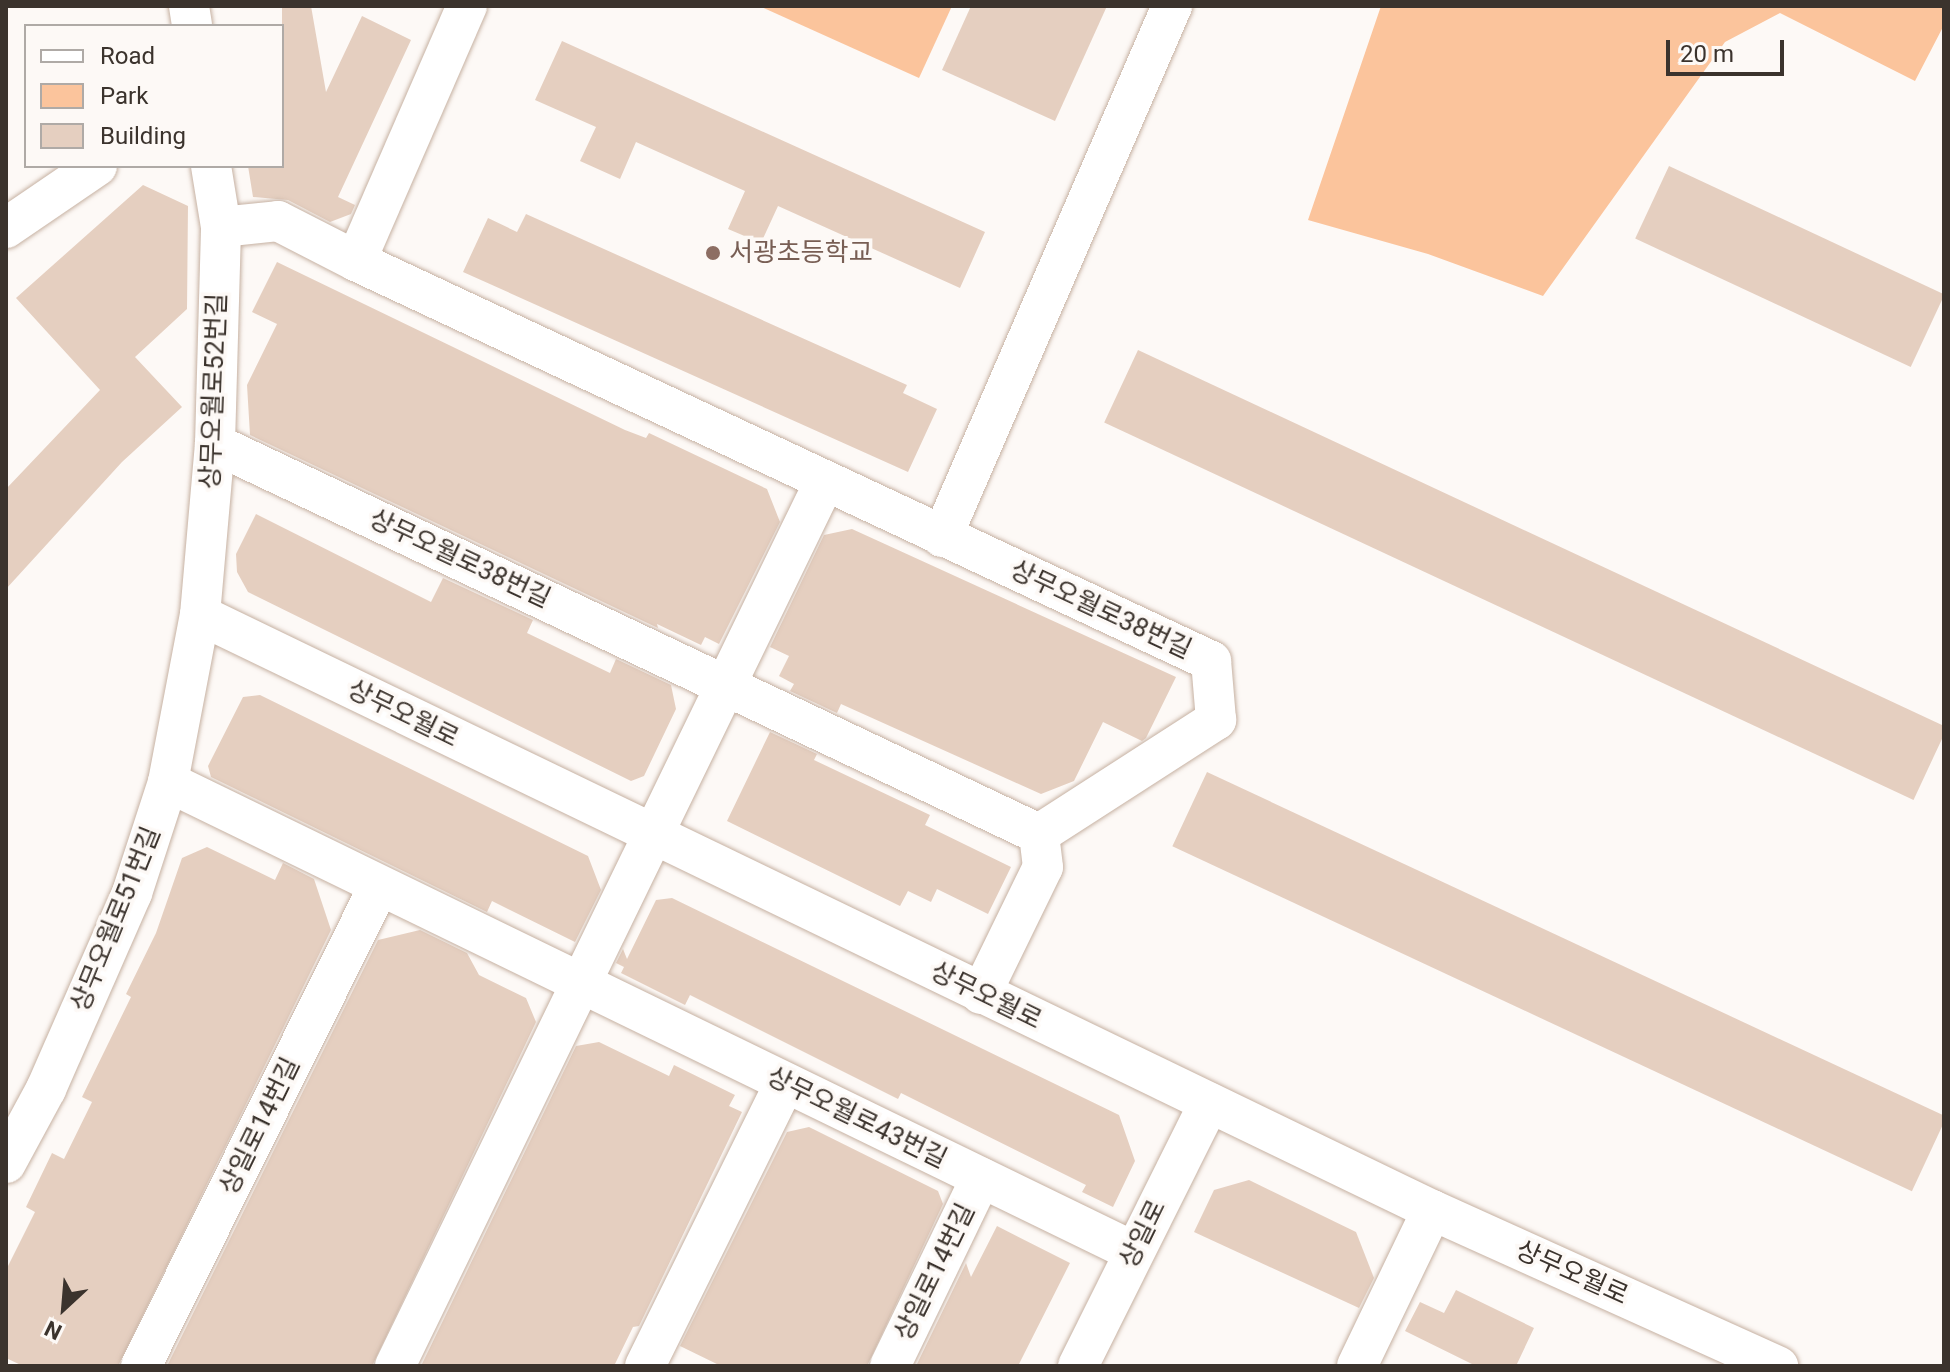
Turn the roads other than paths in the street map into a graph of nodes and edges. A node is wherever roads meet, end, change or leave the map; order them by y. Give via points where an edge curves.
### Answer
1 (1172, 6) edge
2 (453, 9) edge
3 (94, 168) edge
4 (211, 168) edge
5 (221, 227) junction
6 (6, 228) edge
7 (356, 261) junction
8 (215, 444) junction
9 (825, 481) junction
10 (942, 537) junction
11 (200, 615) junction
12 (726, 685) junction
13 (168, 782) junction
14 (1039, 834) junction
15 (650, 835) junction
16 (379, 886) junction
17 (580, 983) junction
18 (981, 994) junction
19 (785, 1083) junction
20 (1209, 1103) junction
21 (6, 1163) edge
22 (981, 1178) junction
23 (1432, 1210) junction
24 (1134, 1252) junction
25 (1372, 1361) edge
26 (141, 1366) edge
27 (395, 1366) edge
28 (645, 1366) edge
29 (890, 1366) edge
30 (1078, 1366) edge
31 (1778, 1366) edge

1 - 10 street
2 - 7 street
3 - 6 street
4 - 5 street, 상무오월로52번길
5 - 7 street, 상무오월로38번길 via 278,221
5 - 8 street, 상무오월로52번길
7 - 9 street, 상무오월로38번길
8 - 11 street, 상무오월로52번길
8 - 12 street, 상무오월로38번길
9 - 10 street, 상무오월로38번길
9 - 12 street
10 - 14 street, 상무오월로38번길 via 1211,661 1216,720
11 - 13 street, 상무오월로51번길
11 - 15 street, 상무오월로
12 - 14 street, 상무오월로38번길
12 - 15 street
13 - 16 street, 상무오월로43번길
13 - 21 street, 상무오월로51번길 via 132,893 46,1089
14 - 18 street via 1043,867
15 - 17 street
15 - 18 street, 상무오월로
16 - 17 street, 상무오월로43번길
16 - 26 street, 상일로14번길
17 - 19 street, 상무오월로43번길
17 - 27 street
18 - 20 street, 상무오월로
19 - 22 street, 상무오월로43번길
19 - 28 street
20 - 23 street, 상무오월로
20 - 24 street, 상일로
22 - 24 street, 상무오월로43번길
22 - 29 street, 상일로14번길
23 - 25 street
23 - 31 street, 상무오월로
24 - 30 street, 상일로

